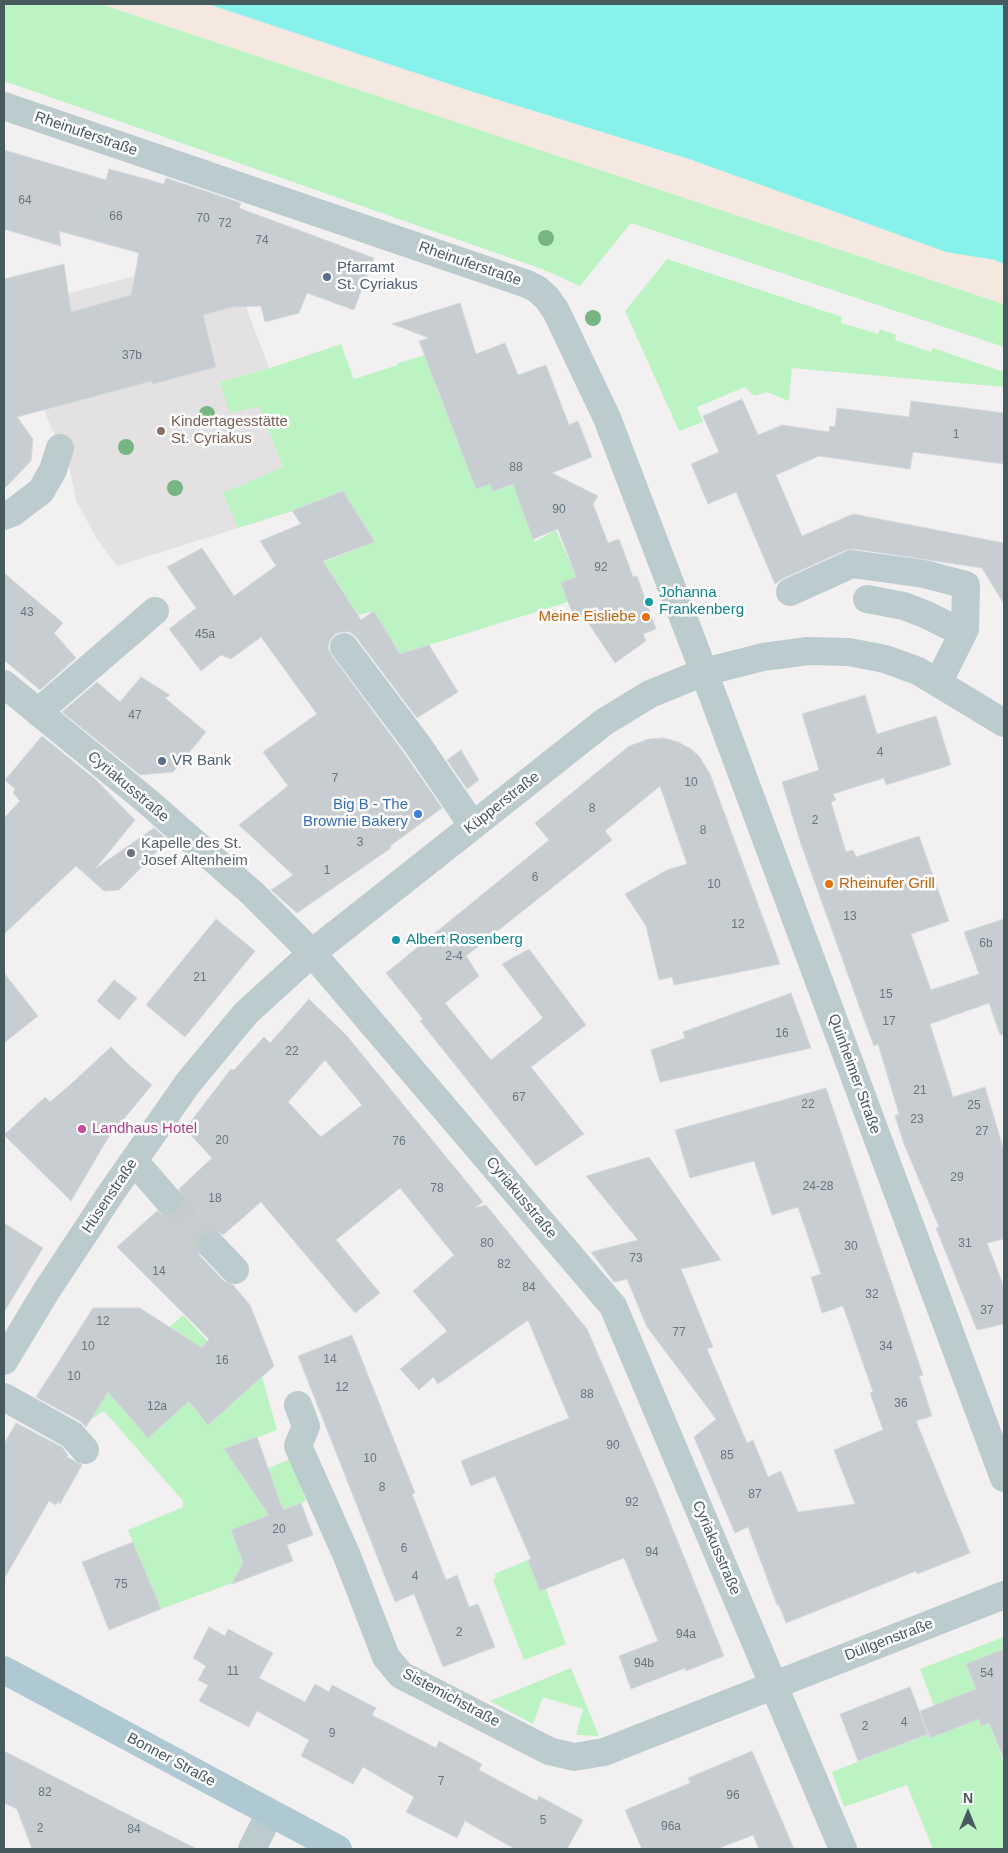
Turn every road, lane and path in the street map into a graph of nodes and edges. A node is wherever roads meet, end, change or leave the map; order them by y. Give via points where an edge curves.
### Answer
1 (4, 106) edge
2 (60, 448) dead end
3 (4, 516) edge
4 (790, 592) dead end
5 (867, 599) dead end
6 (155, 611) dead end
7 (963, 633) junction
8 (344, 647) dead end
9 (704, 672) junction
10 (4, 684) edge
11 (938, 684) junction
12 (38, 712) junction
13 (1004, 723) edge
14 (473, 826) junction
15 (312, 953) junction
16 (134, 1161) junction
17 (168, 1200) tunnel mouth
18 (212, 1246) tunnel mouth
19 (235, 1270) dead end
20 (4, 1361) edge
21 (4, 1397) edge
22 (298, 1405) dead end
23 (85, 1450) dead end
24 (1004, 1476) edge
25 (1004, 1595) edge
26 (4, 1670) edge
27 (774, 1685) junction
28 (270, 1813) junction
29 (252, 1849) edge
30 (338, 1849) edge
31 (843, 1849) edge

1 - 9 street, Rheinuferstraße via 537,289 556,311 607,418
2 - 3 street via 53,470 41,490
4 - 7 street via 852,564 924,574 966,585
5 - 7 street via 904,606
6 - 12 street
7 - 11 street
8 - 14 street via 417,744
9 - 11 street, Küpperstraße via 763,657 808,651 849,652 885,659 918,671
9 - 14 street, Küpperstraße via 650,694 604,722
9 - 24 street, Quinheimer Straße
10 - 12 street, Cyriakusstraße
11 - 13 street, Küpperstraße
12 - 15 street, Cyriakusstraße via 252,893
14 - 15 street, Küpperstraße
15 - 16 street, Hüsenstraße via 240,1020 188,1083
15 - 27 street, Cyriakusstraße via 612,1306
16 - 17 street
16 - 20 street, Hüsenstraße via 47,1290
18 - 19 street
21 - 23 street via 72,1435
22 - 27 street, Sistemichstraße via 306,1426 298,1446 347,1556 386,1656 401,1674 549,1751 574,1757 604,1752
25 - 27 street, Düllgenstraße
26 - 28 main road, Bonner Straße
27 - 31 street, Cyriakusstraße
28 - 29 street
28 - 30 main road, Bonner Straße

